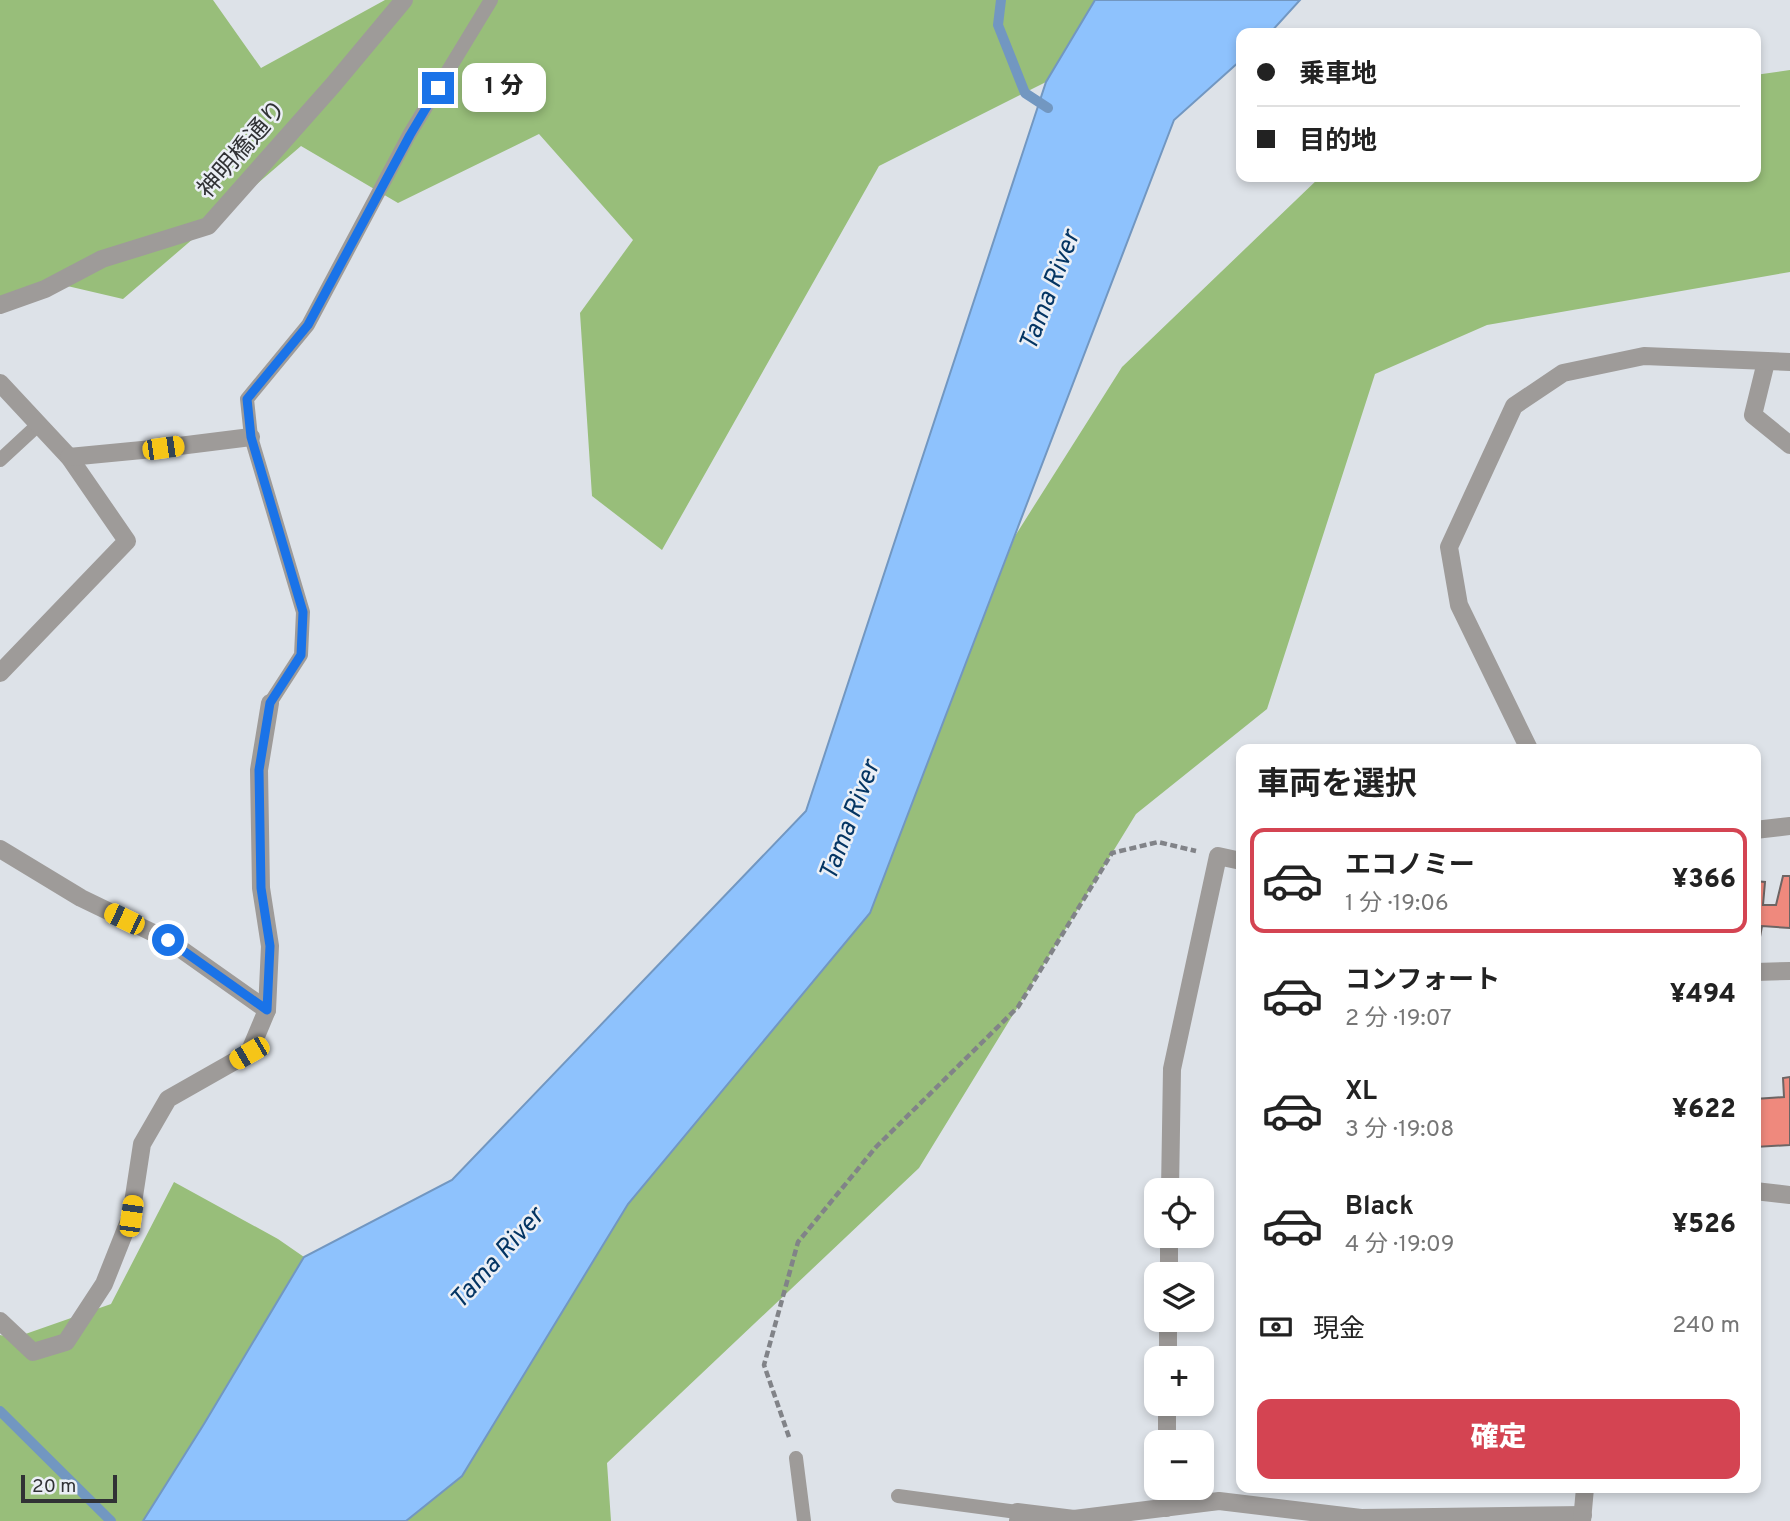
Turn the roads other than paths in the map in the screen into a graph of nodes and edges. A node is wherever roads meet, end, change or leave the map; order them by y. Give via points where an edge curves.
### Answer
1 (404, 0) edge
2 (491, 0) edge
3 (0, 305) edge
4 (1766, 362) junction
5 (1790, 362) edge
6 (0, 383) edge
7 (39, 424) junction
8 (251, 437) junction
9 (1790, 445) edge
10 (69, 457) junction
11 (0, 460) edge
12 (0, 673) edge
13 (270, 703) joint
14 (1527, 744) edge
15 (1790, 826) edge
16 (1761, 829) edge
17 (0, 849) edge
18 (1236, 860) edge
19 (1790, 971) edge
20 (1761, 972) edge
21 (267, 1010) junction
22 (1170, 1178) edge
23 (1761, 1192) edge
24 (1790, 1195) edge
25 (0, 1321) edge
26 (796, 1458) road end
27 (1585, 1493) edge
28 (898, 1496) dead end
29 (1166, 1500) edge
30 (1166, 1507) junction
31 (1016, 1516) edge
32 (1583, 1518) edge
33 (804, 1521) edge

1 - 3 street, 神明橋通り via 208,226 102,259 44,289
2 - 8 lane via 410,135 308,325 247,399
4 - 5 street
4 - 9 street via 1753,415
4 - 14 street via 1644,356 1563,373 1514,407 1450,547 1459,605
6 - 7 street
7 - 10 street
7 - 11 lane
8 - 10 street
8 - 13 lane via 303,612 301,655
10 - 12 street via 127,541
13 - 21 street via 259,770 261,888 270,946
15 - 16 street
17 - 21 street via 81,898 168,940
18 - 22 street via 1218,856 1172,1069
19 - 20 street
21 - 25 street via 249,1053 168,1099 142,1144 131,1216 104,1284 66,1342 33,1352
23 - 24 street
26 - 33 lane
27 - 32 street
28 - 31 lane
29 - 30 street
30 - 31 street via 1074,1519
30 - 32 street via 1219,1502 1361,1518

